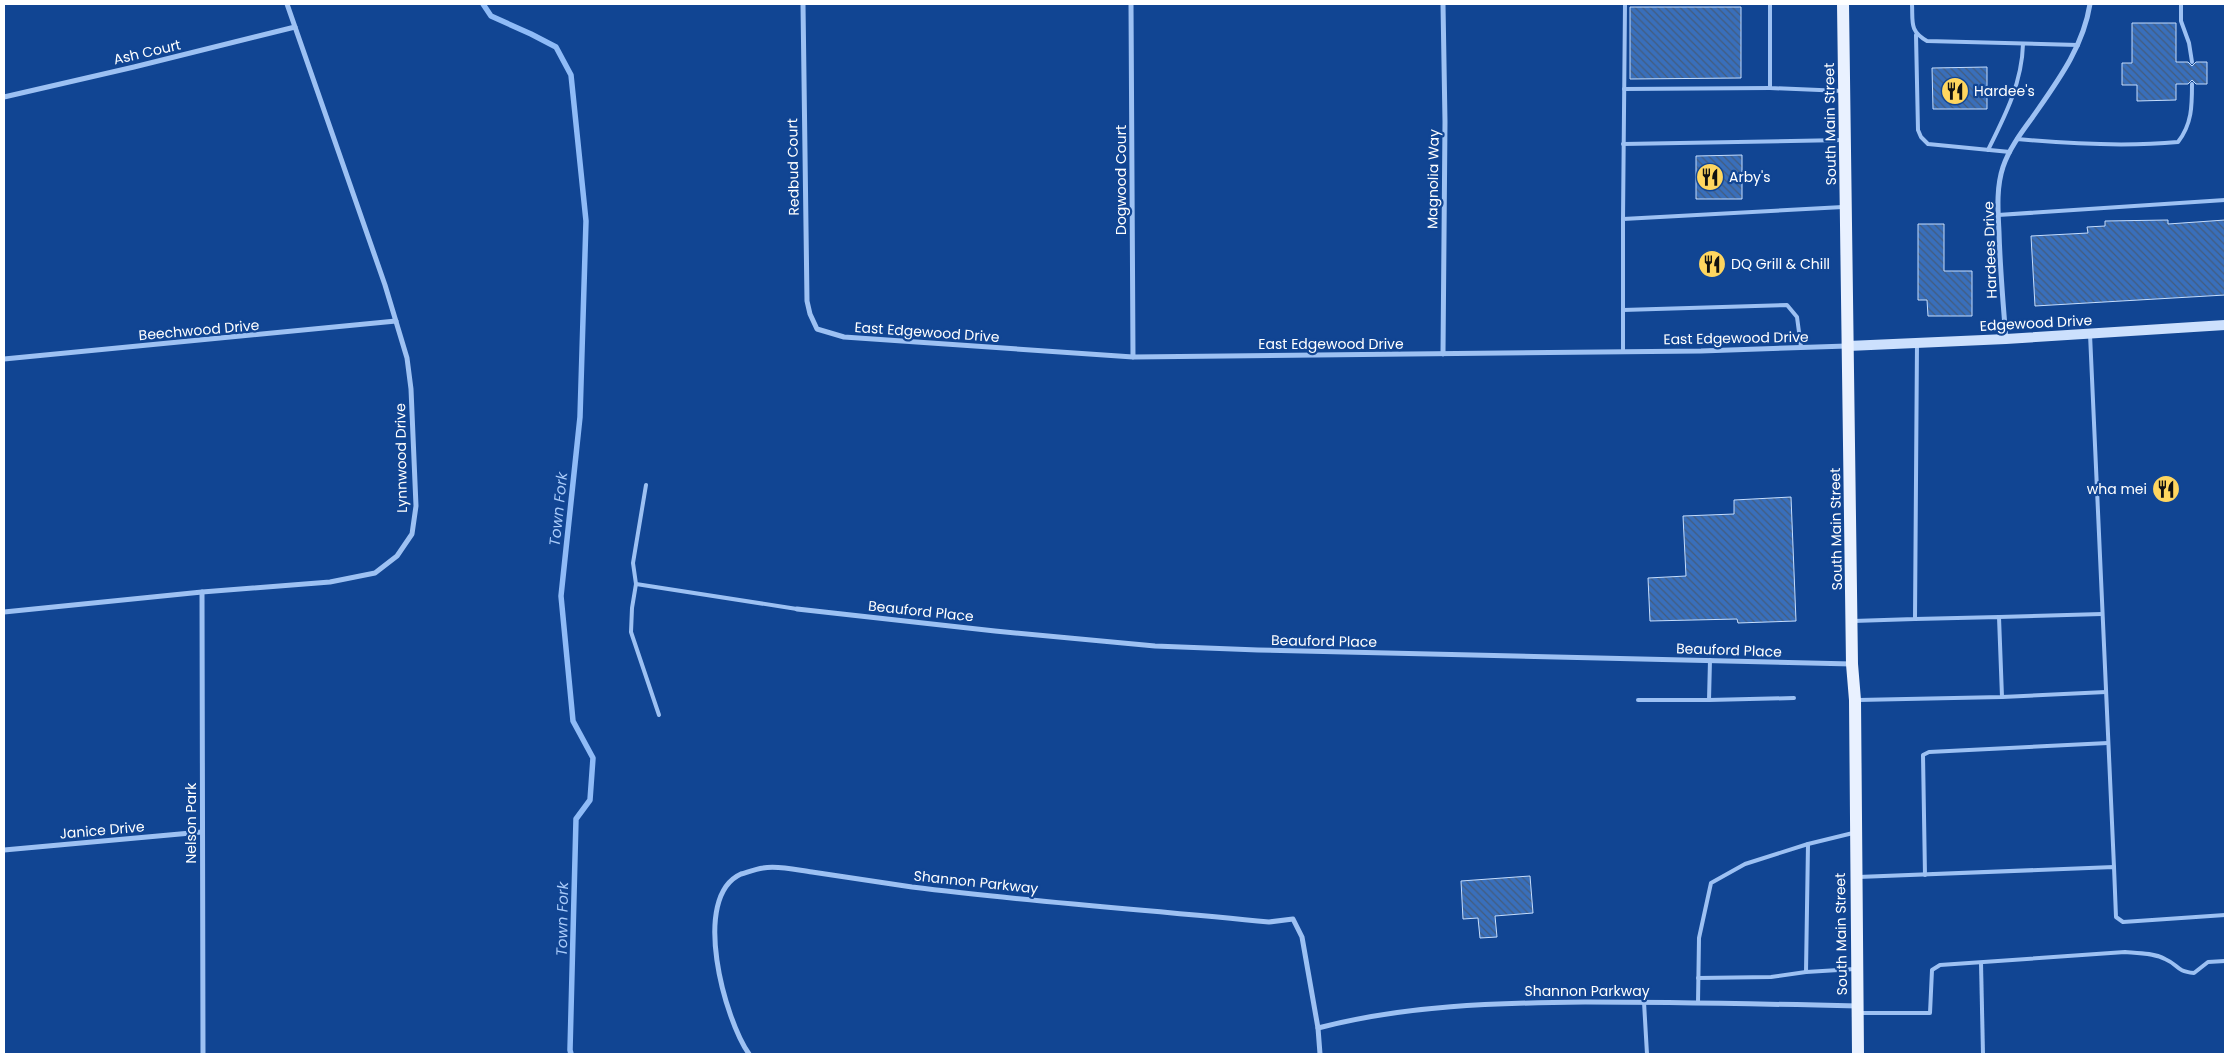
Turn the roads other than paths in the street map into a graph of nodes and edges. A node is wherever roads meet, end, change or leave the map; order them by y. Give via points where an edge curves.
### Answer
1 (287, 4) edge
2 (803, 4) edge
3 (1131, 4) edge
4 (1443, 4) edge
5 (1625, 4) edge
6 (1770, 4) edge
7 (1843, 4) edge
8 (1912, 4) edge
9 (2090, 4) edge
10 (2181, 4) edge
11 (295, 27) junction
12 (1916, 35) junction
13 (2023, 44) junction
14 (2078, 45) junction
15 (2192, 62) dead end
16 (2192, 84) dead end
17 (1770, 88) junction
18 (1624, 89) junction
19 (1845, 91) junction
20 (4, 97) edge
21 (2017, 138) junction
22 (1845, 140) junction
23 (1623, 144) junction
24 (1988, 150) junction
25 (2010, 152) junction
26 (2225, 200) edge
27 (1846, 207) junction
28 (1998, 215) junction
29 (1623, 219) junction
30 (1623, 310) junction
31 (396, 321) junction
32 (2225, 325) edge
33 (817, 329) joint
34 (2090, 334) junction
35 (2006, 339) junction
36 (1917, 343) junction
37 (1848, 346) junction
38 (1801, 348) junction
39 (1623, 352) junction
40 (1443, 354) junction
41 (1133, 357) junction
42 (4, 360) edge
43 (646, 485) dead end
44 (636, 584) junction
45 (202, 592) junction
46 (797, 608) joint
47 (4, 612) edge
48 (2102, 614) junction
49 (1999, 617) junction
50 (1915, 619) junction
51 (1853, 621) junction
52 (1710, 660) junction
53 (1852, 664) junction
54 (2106, 692) junction
55 (2002, 697) junction
56 (1794, 698) dead end
57 (1638, 700) dead end
58 (1709, 700) junction
59 (1855, 700) junction
60 (659, 716) dead end
61 (2108, 743) junction
62 (202, 832) junction
63 (1855, 832) junction
64 (1808, 844) junction
65 (4, 850) edge
66 (2114, 867) junction
67 (1925, 874) junction
68 (1855, 877) junction
69 (2225, 915) edge
70 (2225, 961) edge
71 (1981, 963) junction
72 (1857, 969) junction
73 (1806, 972) junction
74 (1698, 978) junction
75 (1644, 1002) junction
76 (1698, 1003) junction
77 (1858, 1010) junction
78 (1318, 1028) junction
79 (202, 1054) edge
80 (749, 1054) edge
81 (1320, 1054) edge
82 (1647, 1054) edge
83 (1858, 1054) edge
84 (1983, 1054) edge

1 - 11 street, Lynnwood Drive
2 - 33 street, Redbud Court via 806,267 808,307
3 - 41 street, Dogwood Court
4 - 40 street, Magnolia Way
5 - 18 lane
6 - 17 lane
7 - 19 main road, South Main Street
8 - 12 lane
9 - 14 street, Hardees Drive
10 - 15 lane via 2181,21
11 - 20 street, Ash Court
11 - 31 street, Lynnwood Drive
12 - 13 lane via 1926,41
12 - 24 lane via 1918,130 1922,137 1928,144
13 - 14 lane
13 - 24 lane via 2013,94
14 - 21 street, Hardees Drive via 2060,78
16 - 21 lane via 2187,130 2178,142 2063,143
17 - 18 lane
17 - 19 lane
18 - 23 lane
19 - 22 main road, South Main Street
21 - 25 street, Hardees Drive
22 - 23 lane
22 - 27 main road, South Main Street
23 - 29 lane
24 - 25 lane
25 - 28 street, Hardees Drive via 2002,168
26 - 28 lane
27 - 29 lane
27 - 37 main road, South Main Street
28 - 35 street, Hardees Drive
29 - 30 lane
30 - 38 lane via 1787,305 1797,317
30 - 39 lane
31 - 42 street, Beechwood Drive
31 - 45 street, Lynnwood Drive via 410,381 416,506 412,534 397,556 375,573 330,582
32 - 34 street, Edgewood Drive
33 - 41 street, East Edgewood Drive via 844,337
34 - 35 street, Edgewood Drive
34 - 48 lane
35 - 36 street, Edgewood Drive
36 - 37 street, Edgewood Drive
36 - 50 lane
37 - 38 street, East Edgewood Drive
37 - 51 main road, South Main Street
38 - 39 street, East Edgewood Drive
39 - 40 street, East Edgewood Drive
40 - 41 street, East Edgewood Drive
43 - 44 lane via 634,564
44 - 46 lane
44 - 60 lane via 631,632
45 - 47 street, Lynnwood Drive
45 - 62 street, Nelson Park
46 - 52 street, Beauford Place via 1155,646
48 - 49 lane
48 - 54 lane
49 - 50 lane
49 - 55 lane
50 - 51 lane
51 - 53 main road, South Main Street
52 - 53 street, Beauford Place
52 - 58 lane
53 - 59 main road, South Main Street
54 - 55 lane
54 - 61 lane
55 - 59 lane
56 - 58 lane
57 - 58 lane
59 - 63 main road, South Main Street
61 - 66 lane
61 - 67 lane via 1929,752 1923,755
62 - 65 street, Janice Drive
62 - 79 street, Nelson Park
63 - 64 lane
63 - 68 main road, South Main Street
64 - 73 lane
64 - 74 lane via 1745,864 1711,883 1699,938
66 - 67 lane
66 - 69 lane via 2116,917 2123,922
67 - 68 lane
68 - 72 main road, South Main Street
70 - 71 lane via 2208,962 2194,973 2181,971 2166,959 2125,952
71 - 77 lane via 1940,965 1932,970 1930,1013
71 - 84 lane
72 - 73 lane
72 - 77 main road, South Main Street
73 - 74 lane via 1771,977
74 - 76 lane
75 - 76 street, Shannon Parkway
75 - 78 street, Shannon Parkway via 1455,1005 1371,1016
75 - 82 lane
76 - 77 street, Shannon Parkway
77 - 83 main road, South Main Street
78 - 80 street, Shannon Parkway via 1302,937 1293,919 1259,921 913,887 764,867 730,882 716,906 715,940 725,998 736,1032
78 - 81 street, Shannon Parkway

